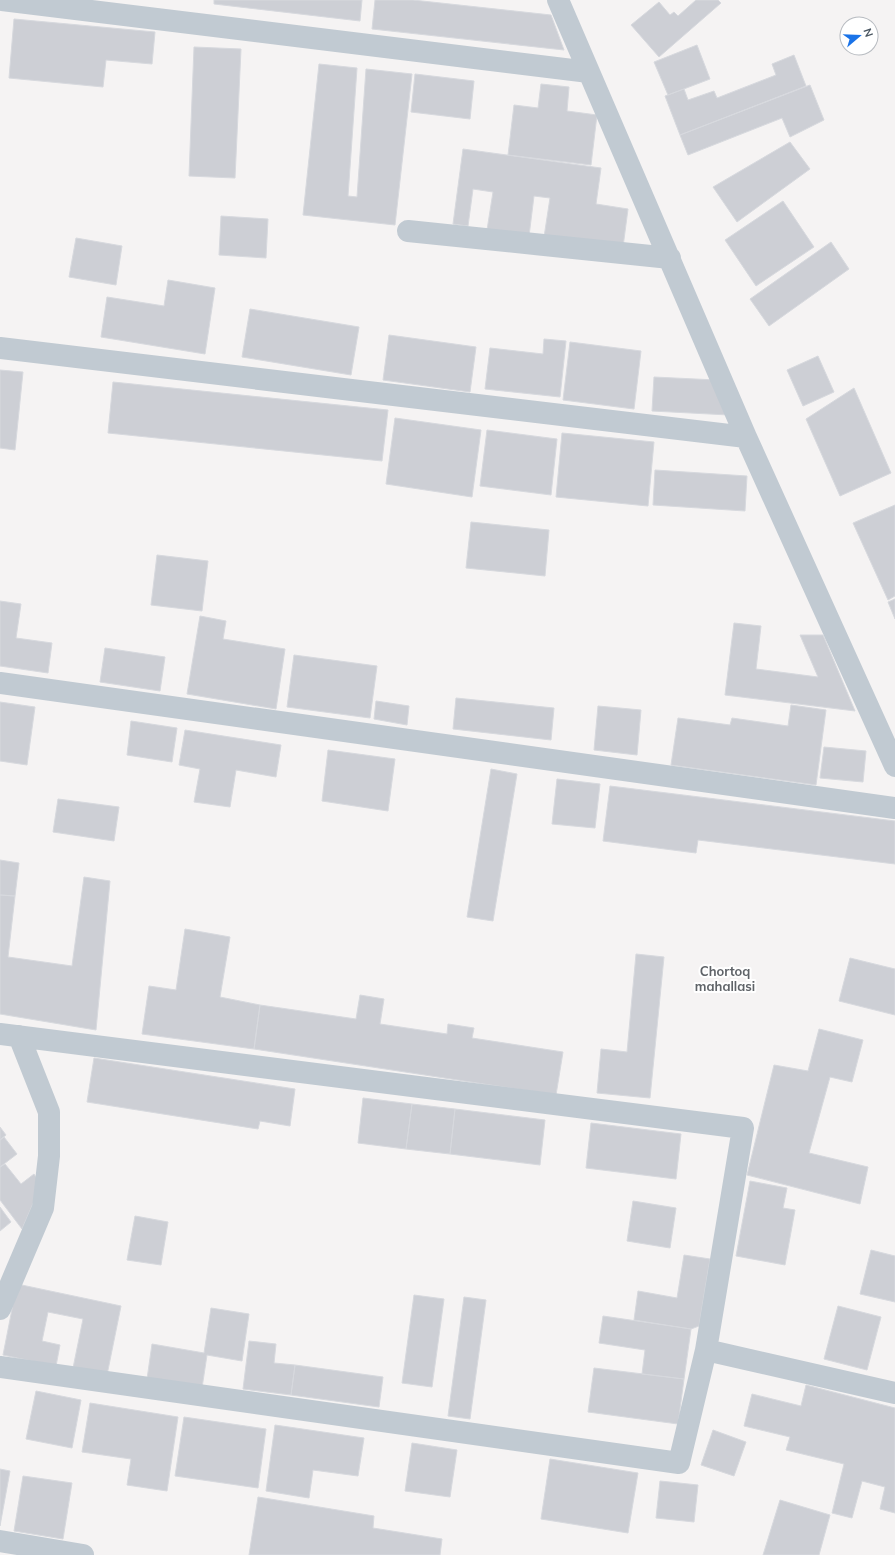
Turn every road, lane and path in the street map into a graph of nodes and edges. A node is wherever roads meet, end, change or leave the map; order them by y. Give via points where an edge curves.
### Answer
1 (2, 0) edge
2 (558, 0) edge
3 (590, 72) junction
4 (408, 231) dead end
5 (670, 258) junction
6 (0, 348) edge
7 (746, 437) junction
8 (0, 683) edge
9 (895, 766) edge
10 (895, 808) edge
11 (10, 1035) edge
12 (0, 1309) edge
13 (706, 1350) junction
14 (0, 1367) edge
15 (895, 1393) edge
16 (0, 1541) edge
17 (83, 1555) edge

1 - 3 street
2 - 3 street
3 - 5 street
4 - 5 street
5 - 7 street
6 - 7 street
7 - 9 street
8 - 10 street
11 - 12 street via 49,1112 48,1156 44,1208
11 - 13 street via 743,1128
13 - 14 street via 679,1463
13 - 15 street
16 - 17 street

